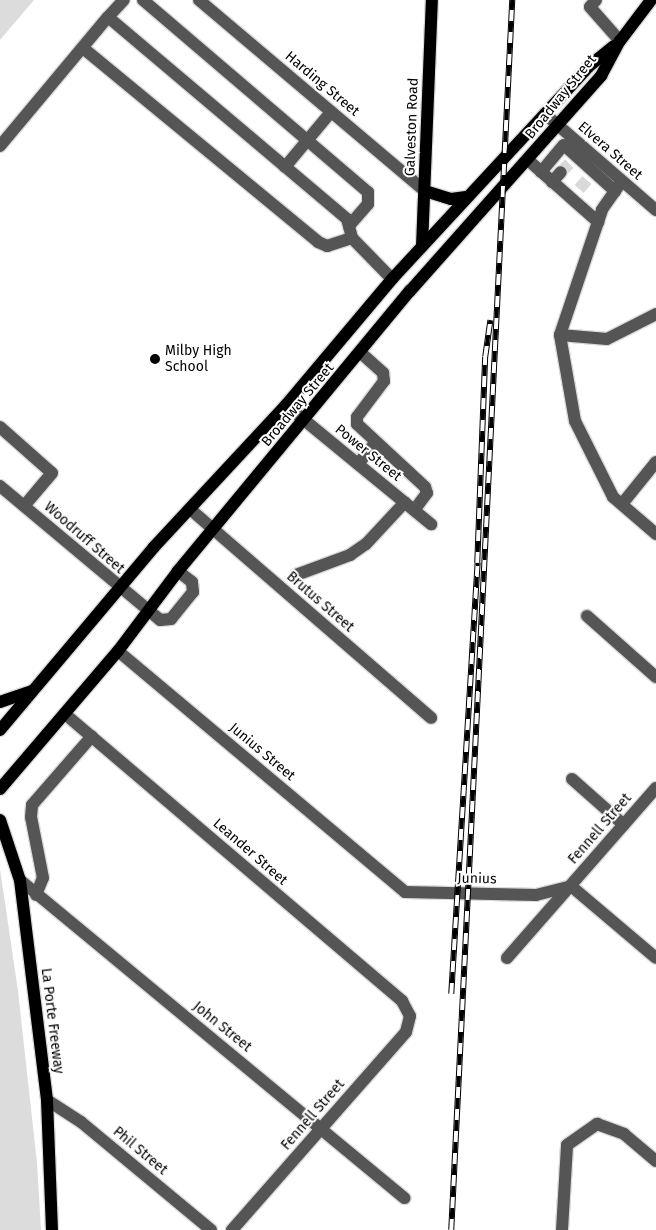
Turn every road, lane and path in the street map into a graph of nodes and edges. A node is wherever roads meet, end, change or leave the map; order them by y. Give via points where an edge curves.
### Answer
1 (124, 0) edge
2 (143, 0) edge
3 (199, 0) edge
4 (432, 0) edge
5 (592, 2) edge
6 (652, 4) edge
7 (108, 18) junction
8 (620, 41) junction
9 (83, 48) junction
10 (331, 112) junction
11 (545, 114) junction
12 (558, 126) junction
13 (308, 140) junction
14 (0, 146) edge
15 (572, 159) junction
16 (528, 160) junction
17 (285, 167) junction
18 (541, 172) junction
19 (552, 182) junction
20 (583, 185) junction
21 (618, 186) junction
22 (425, 191) junction
23 (466, 197) junction
24 (656, 210) edge
25 (425, 219) junction
26 (598, 222) junction
27 (437, 229) junction
28 (350, 232) junction
29 (452, 242) junction
30 (422, 246) junction
31 (392, 279) junction
32 (656, 314) edge
33 (560, 335) junction
34 (361, 353) junction
35 (286, 405) junction
36 (305, 420) junction
37 (0, 427) edge
38 (376, 442) junction
39 (656, 462) edge
40 (358, 464) junction
41 (0, 486) edge
42 (622, 504) junction
43 (24, 506) junction
44 (409, 506) junction
45 (190, 510) junction
46 (431, 524) dead end
47 (213, 529) junction
48 (656, 534) edge
49 (178, 571) junction
50 (296, 575) dead end
51 (119, 588) junction
52 (148, 614) junction
53 (587, 616) dead end
54 (118, 651) junction
55 (656, 677) edge
56 (34, 690) junction
57 (0, 702) edge
58 (65, 714) junction
59 (431, 718) dead end
60 (0, 730) edge
61 (92, 736) junction
62 (572, 779) dead end
63 (656, 788) edge
64 (0, 789) edge
65 (0, 820) edge
66 (624, 825) junction
67 (387, 877) joint
68 (20, 880) junction
69 (571, 886) junction
70 (36, 894) junction
71 (507, 958) dead end
72 (656, 958) edge
73 (410, 1016) joint
74 (47, 1100) junction
75 (322, 1128) junction
76 (656, 1161) edge
77 (404, 1198) dead end
78 (52, 1230) edge
79 (211, 1230) edge
80 (232, 1230) edge
81 (562, 1230) edge

1 - 7 street
2 - 13 street
3 - 10 street, Harding Street
4 - 22 main road, Galveston Road
5 - 8 street
6 - 8 main road, Broadway Street
7 - 9 street
7 - 17 street
8 - 11 main road, Broadway Street via 588,67
8 - 12 main road, Broadway Street via 601,76
9 - 14 street
9 - 28 street via 318,242 328,246
10 - 13 street
10 - 22 street, Harding Street
11 - 12 street, Elvera Street
11 - 23 main road, Broadway Street
12 - 15 street, Elvera Street
12 - 16 main road, Broadway Street
13 - 17 street
13 - 28 street via 368,192 368,204
15 - 18 street via 564,145
15 - 19 street
15 - 20 street
15 - 21 street, Elvera Street
16 - 18 street
16 - 29 main road, Broadway Street
17 - 28 street via 347,219
18 - 19 street
19 - 20 street
20 - 21 street
20 - 26 street
21 - 24 street, Elvera Street
21 - 26 street
22 - 23 main road via 450,200
22 - 25 main road, Galveston Road
23 - 27 main road, Broadway Street
25 - 27 main road
25 - 30 main road, Galveston Road
26 - 33 street
27 - 29 main road
27 - 30 main road, Broadway Street
28 - 31 street
29 - 34 main road, Broadway Street
30 - 31 main road, Broadway Street
31 - 35 main road, Broadway Street
32 - 33 street via 607,339
33 - 42 street via 575,421 614,497
34 - 36 main road, Broadway Street
34 - 38 street via 384,376 382,385 357,417 359,427
35 - 36 street, Power Street
35 - 45 main road, Broadway Street
36 - 40 street, Power Street
36 - 47 main road, Broadway Street
37 - 43 street via 52,473
38 - 40 street
38 - 44 street via 427,489
39 - 42 street
40 - 44 street, Power Street
41 - 43 street, Woodruff Street
42 - 48 street
43 - 51 street, Woodruff Street
44 - 46 street, Power Street
44 - 50 street via 350,556 307,568
45 - 47 street, Brutus Street
45 - 51 main road, Broadway Street
47 - 49 main road, Broadway Street
47 - 59 street, Brutus Street
49 - 52 main road, Broadway Street
49 - 52 street via 192,582 193,592 171,619 160,620
51 - 52 street, Woodruff Street
51 - 56 main road, Broadway Street
52 - 54 main road, Broadway Street
53 - 55 street
54 - 58 main road, Broadway Street
54 - 67 street, Junius Street
56 - 57 main road
56 - 60 main road, Broadway Street
58 - 61 street, Leander Street
58 - 64 main road, Broadway Street
61 - 70 street via 32,805 30,817 43,878
61 - 73 street, Leander Street via 402,1002
62 - 66 street
63 - 66 street, Fennell Street
65 - 68 main road, La Porte Freeway
66 - 69 street, Fennell Street
67 - 69 street, Junius via 406,892 536,895
68 - 70 street, John Street
68 - 74 main road, La Porte Freeway
69 - 71 street, Fennell Street
69 - 72 street
70 - 75 street, John Street
73 - 75 street, Fennell Street via 406,1032
74 - 78 main road, La Porte Freeway
74 - 79 street, Phil Street via 81,1122
75 - 77 street, John Street
75 - 80 street, Fennell Street
76 - 81 street via 624,1134 597,1124 567,1145

